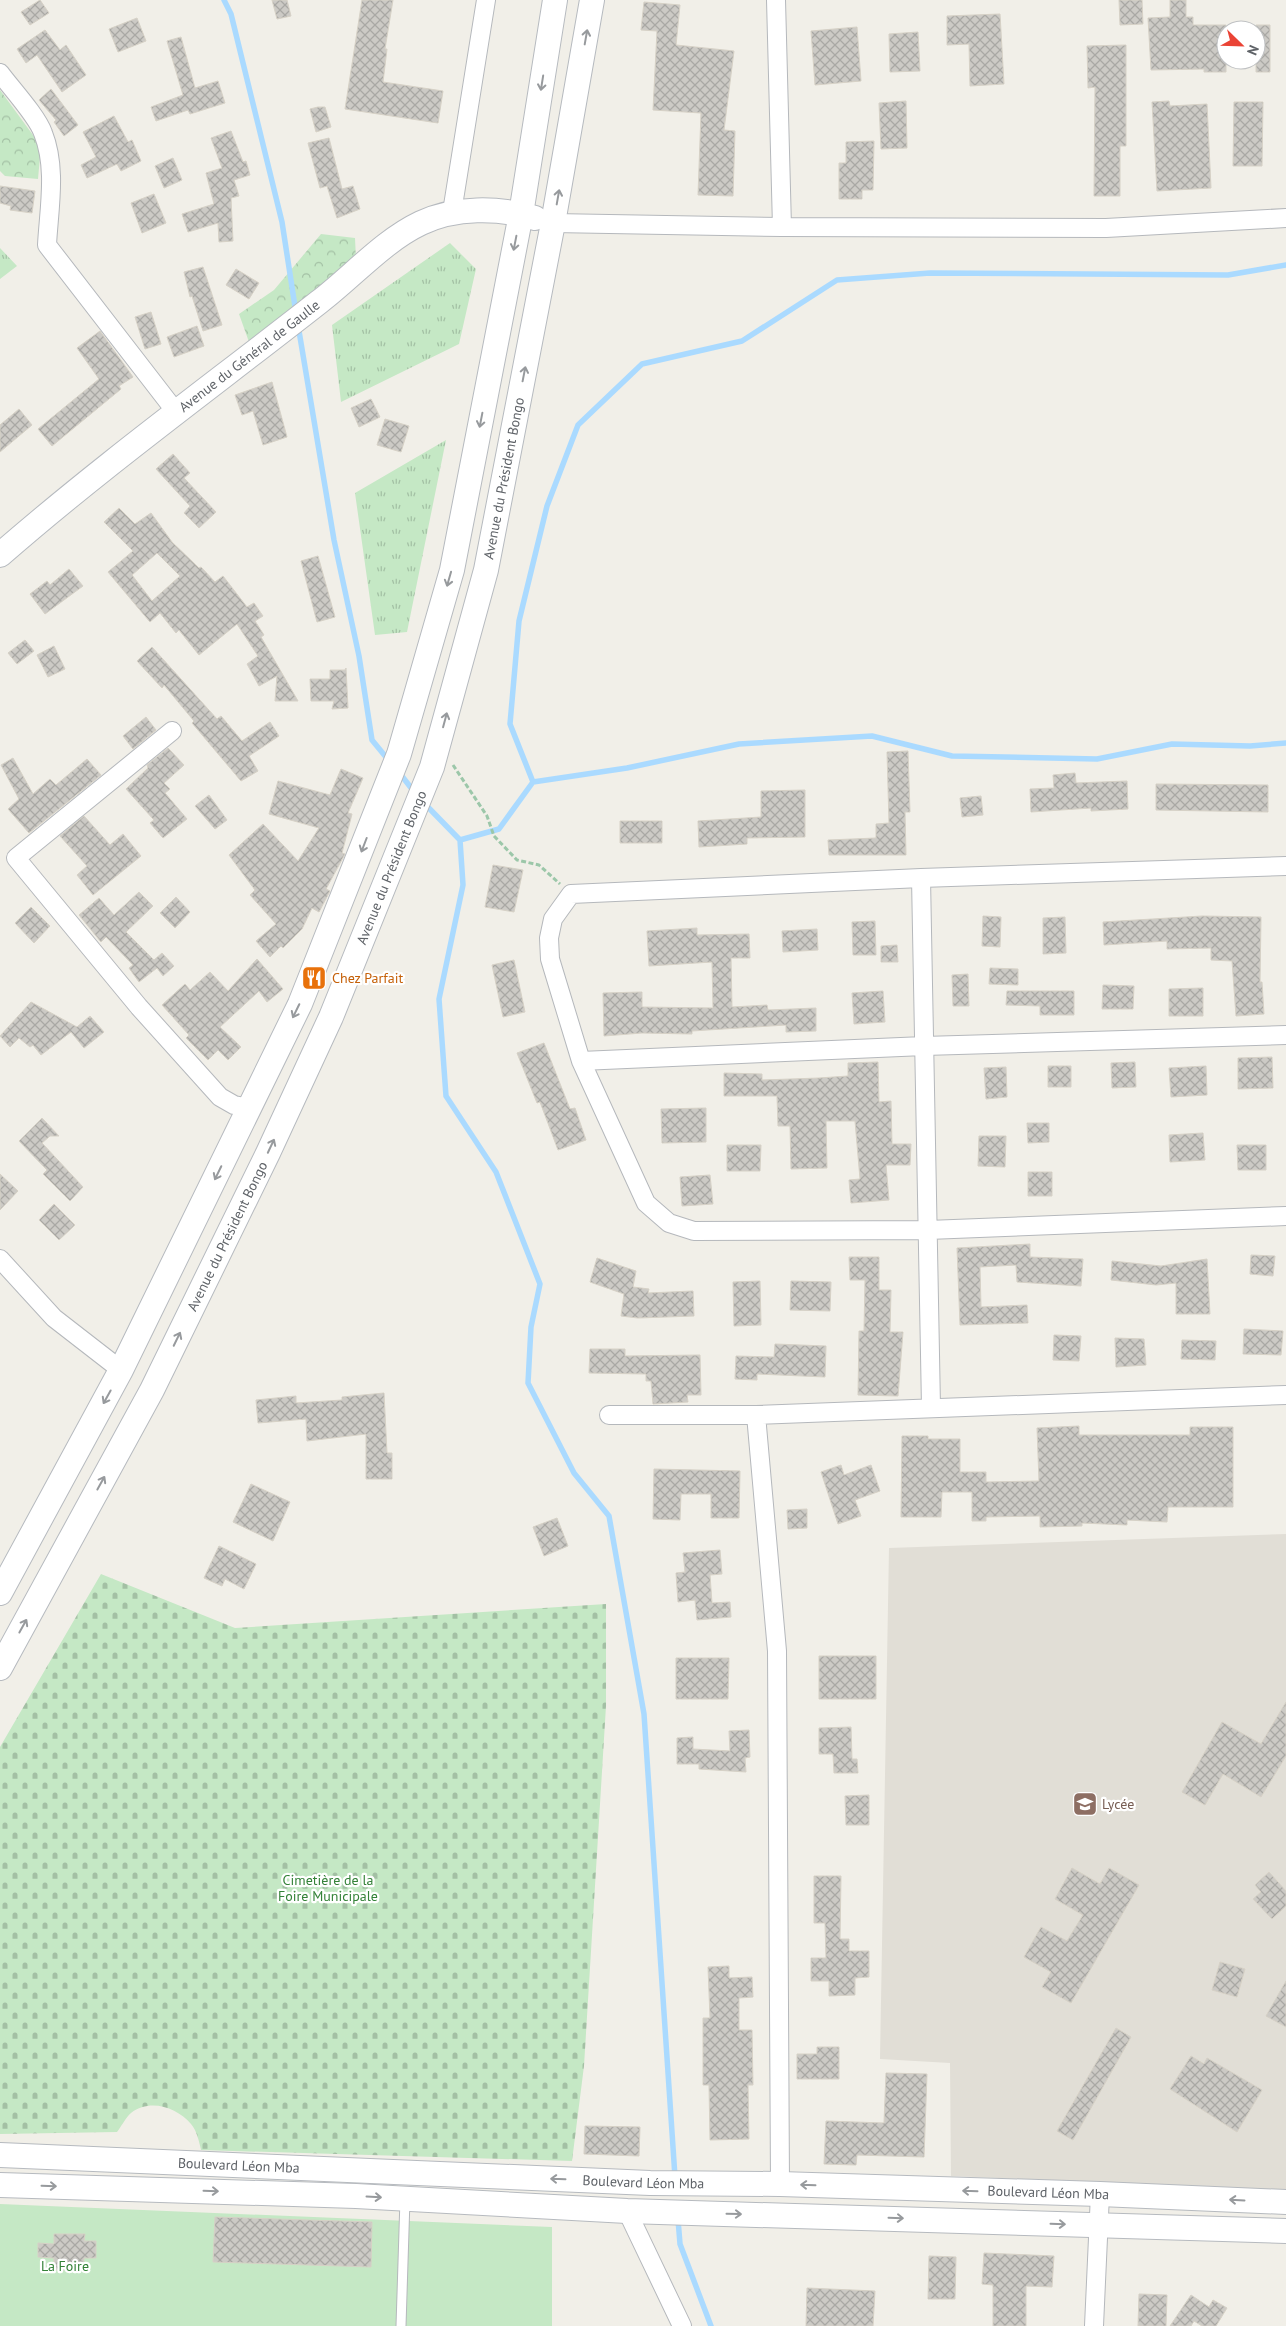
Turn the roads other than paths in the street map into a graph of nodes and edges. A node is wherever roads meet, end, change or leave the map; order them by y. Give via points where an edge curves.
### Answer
1 (486, 0) edge
2 (555, 0) edge
3 (592, 0) edge
4 (776, 0) edge
5 (0, 73) edge
6 (452, 212) junction
7 (521, 214) junction
8 (1286, 218) edge
9 (553, 223) junction
10 (782, 227) junction
11 (176, 412) junction
12 (0, 556) edge
13 (172, 731) dead end
14 (1286, 866) edge
15 (921, 878) junction
16 (1286, 1035) edge
17 (924, 1046) junction
18 (581, 1061) junction
19 (250, 1108) junction
20 (1286, 1216) edge
21 (928, 1230) junction
22 (0, 1259) edge
23 (122, 1370) junction
24 (1286, 1395) edge
25 (931, 1407) junction
26 (756, 1415) junction
27 (609, 1416) dead end
28 (0, 1593) edge
29 (0, 1668) edge
30 (0, 2155) edge
31 (780, 2184) junction
32 (0, 2185) edge
33 (1100, 2194) junction
34 (406, 2199) junction
35 (1286, 2202) edge
36 (627, 2211) junction
37 (1098, 2225) junction
38 (1286, 2230) edge
39 (401, 2326) edge
40 (682, 2326) edge
41 (1094, 2326) edge

1 - 6 street
2 -> 7 street
9 -> 3 street, Avenue du Président Bongo
4 - 10 street
5 - 11 street via 43,131 52,181 47,245
6 - 7 street, Avenue du Général de Gaulle via 475,210
6 - 11 street, Avenue du Général de Gaulle via 420,223 392,242 320,302
7 - 9 street, Avenue du Général de Gaulle
7 -> 19 street via 452,570 399,754 300,1004
8 - 10 street via 1106,228
9 - 10 street
29 -> 9 street, Avenue du Président Bongo via 152,1390 268,1153 331,1017 432,767 486,570
11 - 12 street, Avenue du Général de Gaulle via 52,510
13 - 19 street via 16,858 139,1006 220,1097
14 - 15 street
15 - 17 street
15 - 18 street via 571,894 553,919 548,938 550,959
16 - 17 street
17 - 18 street
17 - 21 street
18 - 21 street via 646,1203 669,1223 694,1231
19 -> 23 street
20 - 21 street
21 - 25 street
22 - 23 street via 54,1318
23 -> 28 street
24 - 25 street
25 - 26 street
26 - 27 street
26 - 31 street via 777,1651
31 -> 30 street, Boulevard Léon Mba via 650,2183
33 -> 31 street, Boulevard Léon Mba
32 -> 34 street, Boulevard Léon Mba
35 -> 33 street, Boulevard Léon Mba
33 - 37 street
34 - 36 street, Boulevard Léon Mba
34 - 39 lane
36 -> 37 street, Boulevard Léon Mba
36 - 40 street
37 - 38 street, Boulevard Léon Mba
37 - 41 street

